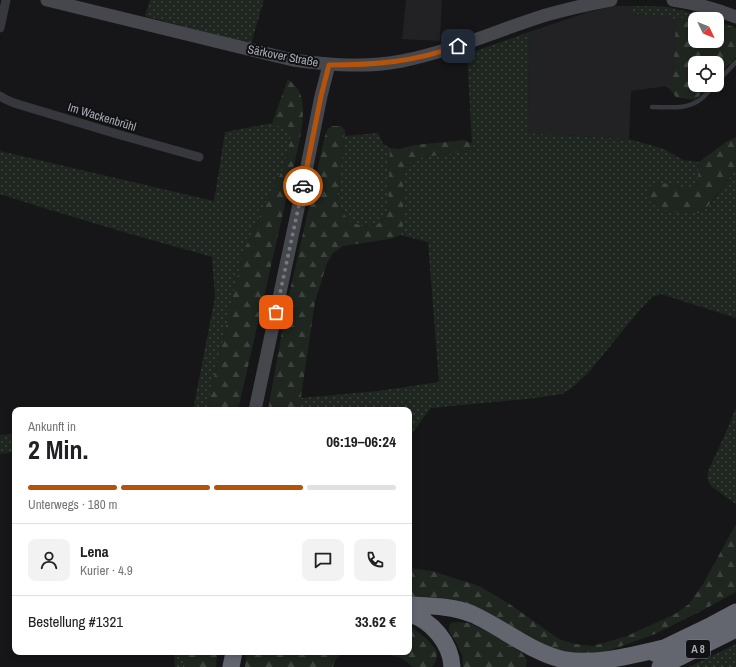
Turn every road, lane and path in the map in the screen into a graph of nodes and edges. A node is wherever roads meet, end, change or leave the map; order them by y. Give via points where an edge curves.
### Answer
1 (6, 0) edge
2 (47, 0) edge
3 (611, 0) edge
4 (673, 0) edge
5 (700, 2) edge
6 (736, 17) edge
7 (0, 28) edge
8 (736, 62) edge
9 (329, 65) junction
10 (724, 75) edge
11 (708, 92) edge
12 (0, 96) edge
13 (652, 107) dead end
14 (199, 157) dead end
15 (256, 407) edge
16 (412, 605) edge
17 (736, 612) edge
18 (412, 615) edge
19 (736, 629) edge
20 (664, 648) junction
21 (233, 655) edge
22 (231, 667) edge
23 (452, 667) edge
24 (622, 667) edge
25 (660, 667) edge

1 - 7 street
2 - 9 main road, Särkover Straße via 287,59
3 - 9 main road, Särkover Straße via 546,15 419,57 379,64
4 - 5 main road
5 - 6 main road
8 - 10 lane
9 - 15 main road
11 - 13 lane via 693,104 681,108
12 - 14 street, Im Wackenbrühl via 21,105
16 - 20 highway via 448,608 471,614 545,653 564,660 605,660
17 - 20 highway, A 8
18 - 23 highway via 429,624 440,636 447,648
19 - 25 highway, A 8
20 - 24 highway, A 8
21 - 22 highway

